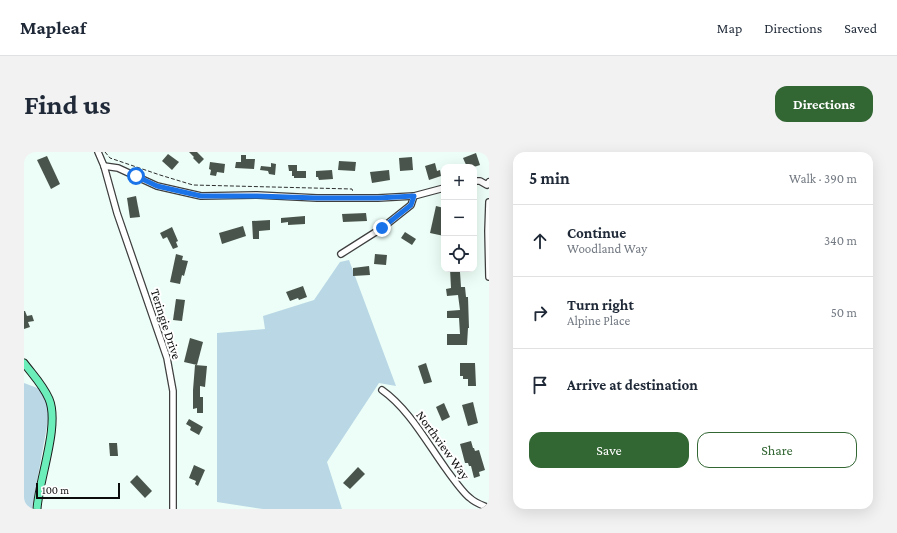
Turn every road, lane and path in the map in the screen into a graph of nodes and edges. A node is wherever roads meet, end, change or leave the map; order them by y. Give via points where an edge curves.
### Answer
1 (98, 152) edge
2 (105, 152) edge
3 (104, 166) junction
4 (477, 181) edge
5 (488, 186) edge
6 (441, 189) edge
7 (414, 196) junction
8 (356, 198) junction
9 (489, 202) edge
10 (341, 254) dead end
11 (489, 277) edge
12 (24, 363) edge
13 (382, 390) dead end
14 (489, 508) edge
15 (37, 509) edge
16 (173, 509) edge

1 - 3 street, Teringie Drive
2 - 8 path via 110,158 193,185 352,189
3 - 8 street via 118,168 157,186 201,196
3 - 16 street, Teringie Drive via 117,213 167,358 173,391
4 - 5 street
6 - 7 street
7 - 8 street
7 - 10 street via 411,205 382,228
9 - 11 street
12 - 15 main road via 40,383 49,400 52,414 52,432
13 - 14 street, Northview Way via 392,397 411,420 469,498

